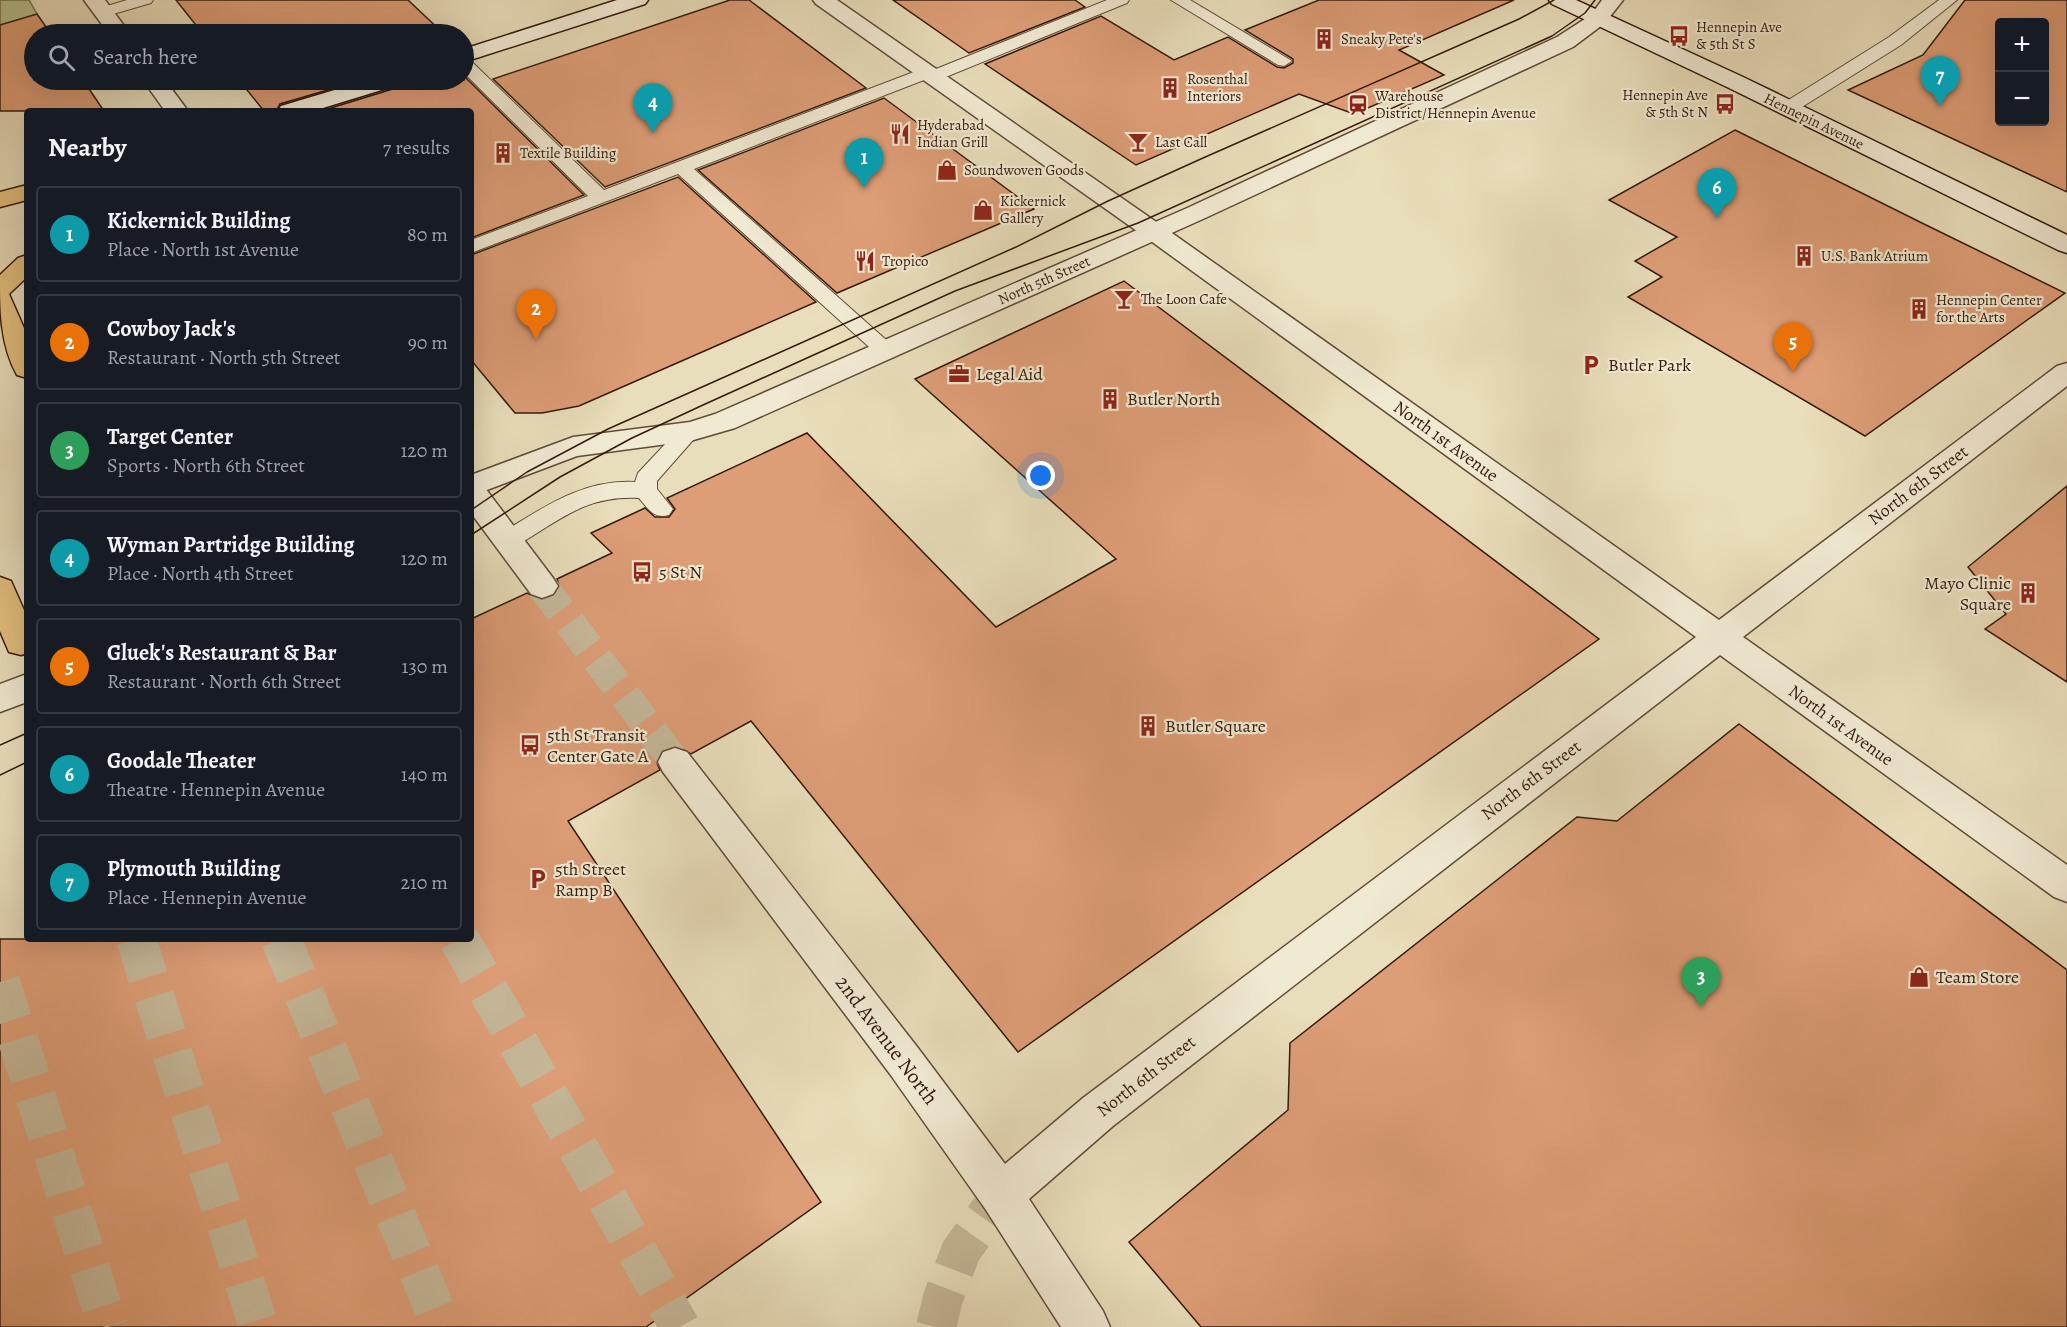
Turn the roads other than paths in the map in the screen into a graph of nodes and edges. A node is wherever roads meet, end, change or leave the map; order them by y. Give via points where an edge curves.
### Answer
1 (145, 0) edge
2 (638, 0) edge
3 (824, 0) edge
4 (1121, 0) edge
5 (1179, 0) edge
6 (1560, 0) edge
7 (1613, 0) edge
8 (1949, 0) edge
9 (99, 6) edge
10 (1598, 19) junction
11 (112, 24) edge
12 (474, 53) edge
13 (1284, 61) dead end
14 (474, 74) edge
15 (928, 75) junction
16 (161, 90) edge
17 (357, 90) edge
18 (175, 108) edge
19 (299, 108) edge
20 (1788, 108) junction
21 (681, 167) junction
22 (24, 193) edge
23 (601, 198) junction
24 (0, 201) edge
25 (1152, 231) junction
26 (2067, 245) edge
27 (474, 246) edge
28 (24, 266) edge
29 (0, 289) edge
30 (0, 300) edge
31 (886, 351) junction
32 (24, 361) edge
33 (2067, 372) edge
34 (690, 431) junction
35 (474, 485) edge
36 (474, 495) edge
37 (508, 540) junction
38 (542, 586) tunnel mouth
39 (0, 590) edge
40 (1718, 637) junction
41 (21, 643) dead end
42 (24, 688) edge
43 (0, 699) edge
44 (675, 762) tunnel mouth
45 (2067, 886) edge
46 (1001, 1195) junction
47 (1087, 1327) edge

1 - 9 lane
2 - 12 street
3 - 15 street, North 1st Avenue
4 - 15 lane
5 - 13 lane
6 - 10 street, Hennepin Avenue
7 - 10 street, North 5th Street
8 - 20 lane via 1895,41
9 - 11 street
10 - 20 street, Hennepin Avenue
10 - 25 street, North 5th Street via 1565,42
14 - 23 lane
15 - 21 lane
15 - 25 street, North 1st Avenue
16 - 18 street
17 - 19 street
20 - 26 street, Hennepin Avenue
21 - 23 lane
21 - 31 lane
22 - 24 highway
23 - 27 lane
25 - 31 street, North 5th Street
25 - 40 street, North 1st Avenue
28 - 29 highway
30 - 32 highway
31 - 34 street, North 5th Street via 725,421
33 - 40 street, North 6th Street
34 - 35 street, North 5th Street via 573,447
34 - 37 lane via 646,479 654,500 617,489 578,498
36 - 37 street
37 - 38 street
39 - 41 highway
40 - 45 street, North 1st Avenue
40 - 46 street, North 6th Street via 1098,1112
42 - 43 street
44 - 46 street, 2nd Avenue North via 904,1061
46 - 47 street, 2nd Avenue North

